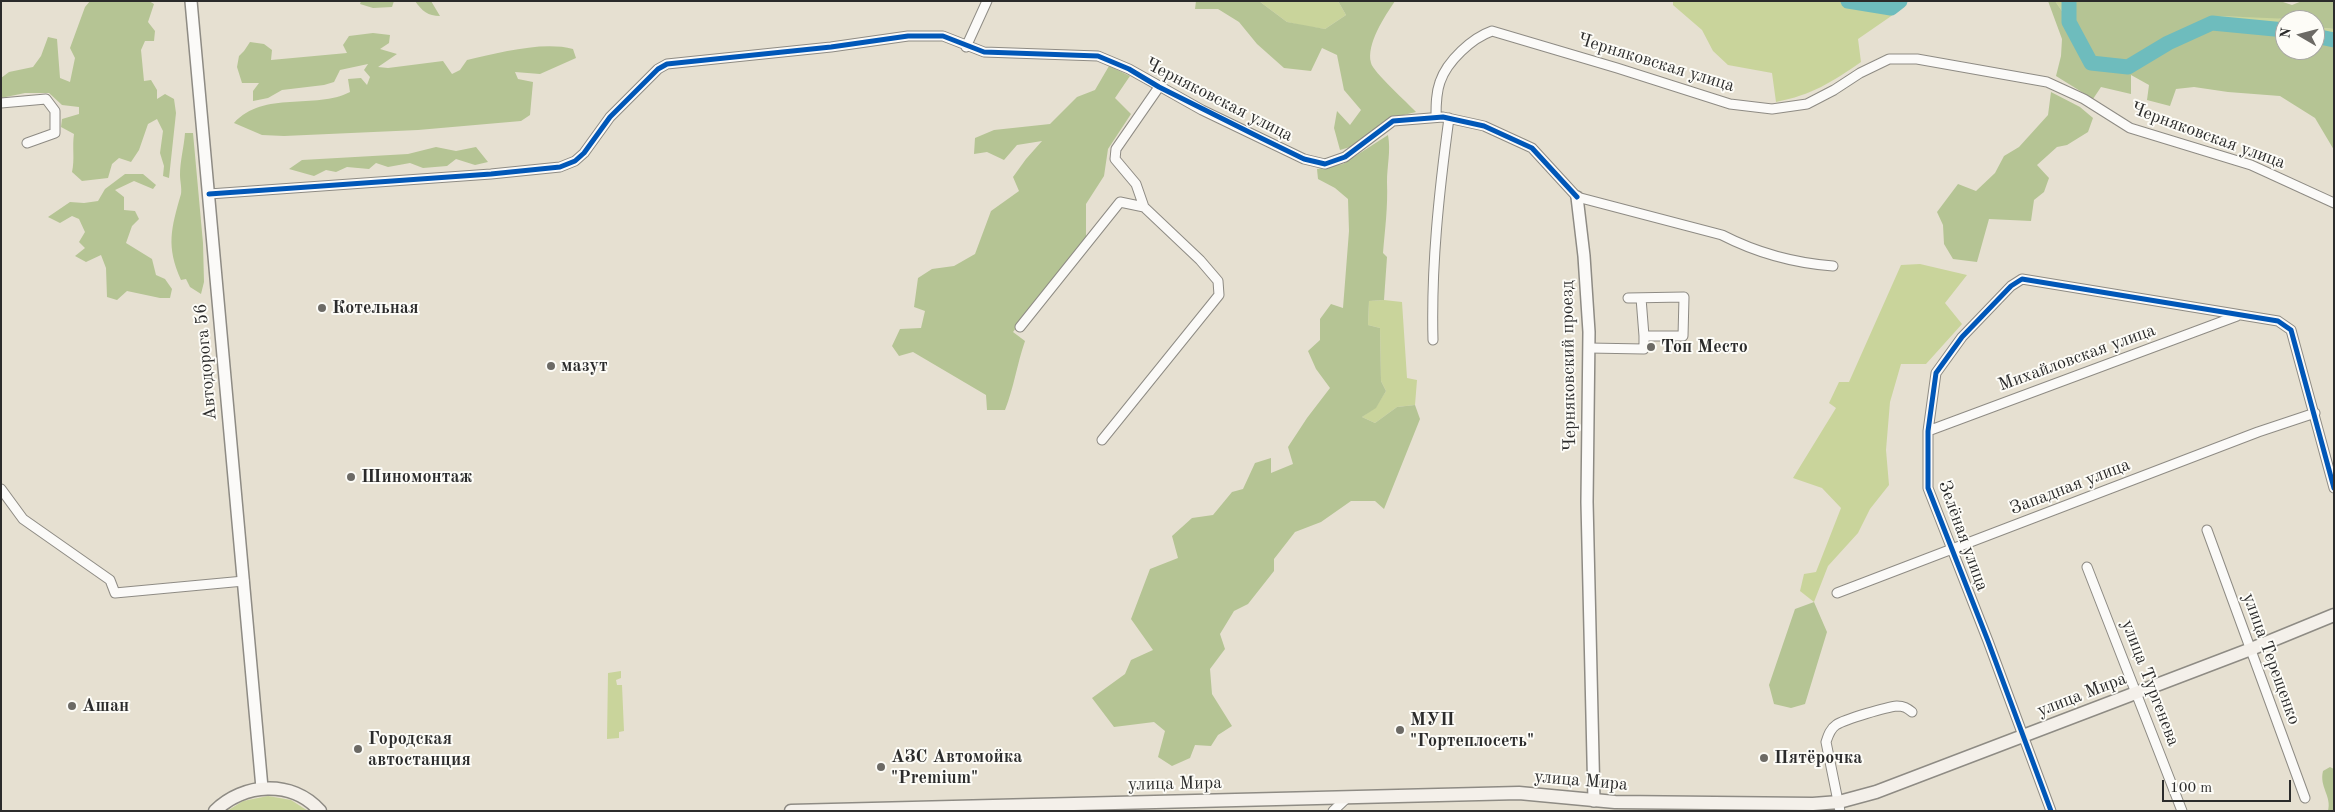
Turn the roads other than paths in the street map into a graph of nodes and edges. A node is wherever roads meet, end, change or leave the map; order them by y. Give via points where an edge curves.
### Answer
1 (191, 1) edge
2 (986, 1) edge
3 (966, 47) junction
4 (1159, 87) junction
5 (1, 103) edge
6 (1436, 117) junction
7 (1449, 118) junction
8 (27, 143) dead end
9 (209, 194) junction
10 (1577, 197) junction
11 (2334, 202) edge
12 (1144, 207) junction
13 (1833, 266) dead end
14 (1628, 298) dead end
15 (1641, 298) junction
16 (2238, 316) junction
17 (1020, 327) dead end
18 (1644, 336) junction
19 (1433, 340) dead end
20 (1589, 348) junction
21 (2314, 413) junction
22 (1928, 431) junction
23 (1102, 440) dead end
24 (2334, 488) edge
25 (1, 489) edge
26 (2207, 530) dead end
27 (1950, 549) junction
28 (2086, 567) dead end
29 (244, 581) junction
30 (1837, 593) dead end
31 (2334, 615) edge
32 (2251, 649) junction
33 (2137, 692) junction
34 (1912, 712) dead end
35 (2024, 735) junction
36 (262, 788) junction
37 (1348, 797) junction
38 (2305, 798) dead end
39 (1595, 806) edge
40 (1839, 806) edge
41 (215, 811) edge
42 (320, 811) edge
43 (791, 811) edge
44 (1333, 811) edge
45 (2051, 811) edge
46 (2182, 811) edge

1 - 9 street, Автодорога 56
2 - 3 street
3 - 4 street, Черняковская улица via 984,52 1098,56
3 - 9 street, Черняковская улица via 943,36 908,36 667,64 610,117 575,162 560,167
4 - 6 street, Черняковская улица via 1304,159 1325,164 1345,157 1393,121
4 - 12 street via 1116,149 1115,159 1136,184
5 - 8 street via 46,99 55,111 55,133
6 - 7 street, Черняковская улица
6 - 11 street, Черняковская улица via 1441,80 1455,59 1480,35 1492,31 1730,104 1772,109 1807,104 1860,72 1889,59 1917,59 2047,82 2130,128 2251,165
7 - 10 street, Черняковская улица via 1484,126 1532,148
7 - 19 street via 1432,292
9 - 29 street, Автодорога 56
10 - 13 street via 1722,236 1781,257
10 - 20 street, Черняковский проезд
12 - 17 street via 1120,202
12 - 23 street via 1218,281 1219,295
14 - 15 street
15 - 18 street
15 - 18 street via 1684,297 1684,336
16 - 21 street via 2278,321 2291,330
16 - 22 street, Михайловская улица
16 - 22 street, Зелёная улица via 2022,279 2011,286 1962,337 1936,373
18 - 20 street via 1644,349
20 - 39 street, Черняковский проезд via 1587,502
21 - 24 street
21 - 27 street, Западная улица
22 - 27 street, Зелёная улица via 1928,488
25 - 29 street via 23,519 110,580 115,593
26 - 32 street, улица Терещенко
27 - 30 street, Западная улица
27 - 35 street, Зелёная улица
28 - 33 street, улица Тургенева
29 - 36 street, Автодорога 56
31 - 32 main road, улица Мира
32 - 33 main road, улица Мира
32 - 38 street, улица Терещенко
33 - 35 main road, улица Мира
33 - 46 street, улица Тургенева
34 - 40 street via 1907,707 1898,706 1884,709 1836,725 1829,733 1826,742
35 - 40 main road, улица Мира
35 - 45 street, Зелёная улица
36 - 41 main road via 241,792
36 - 42 main road via 282,789 301,796
37 - 39 main road, улица Мира via 1519,793
37 - 43 main road, улица Мира
37 - 44 street
39 - 40 main road, улица Мира

